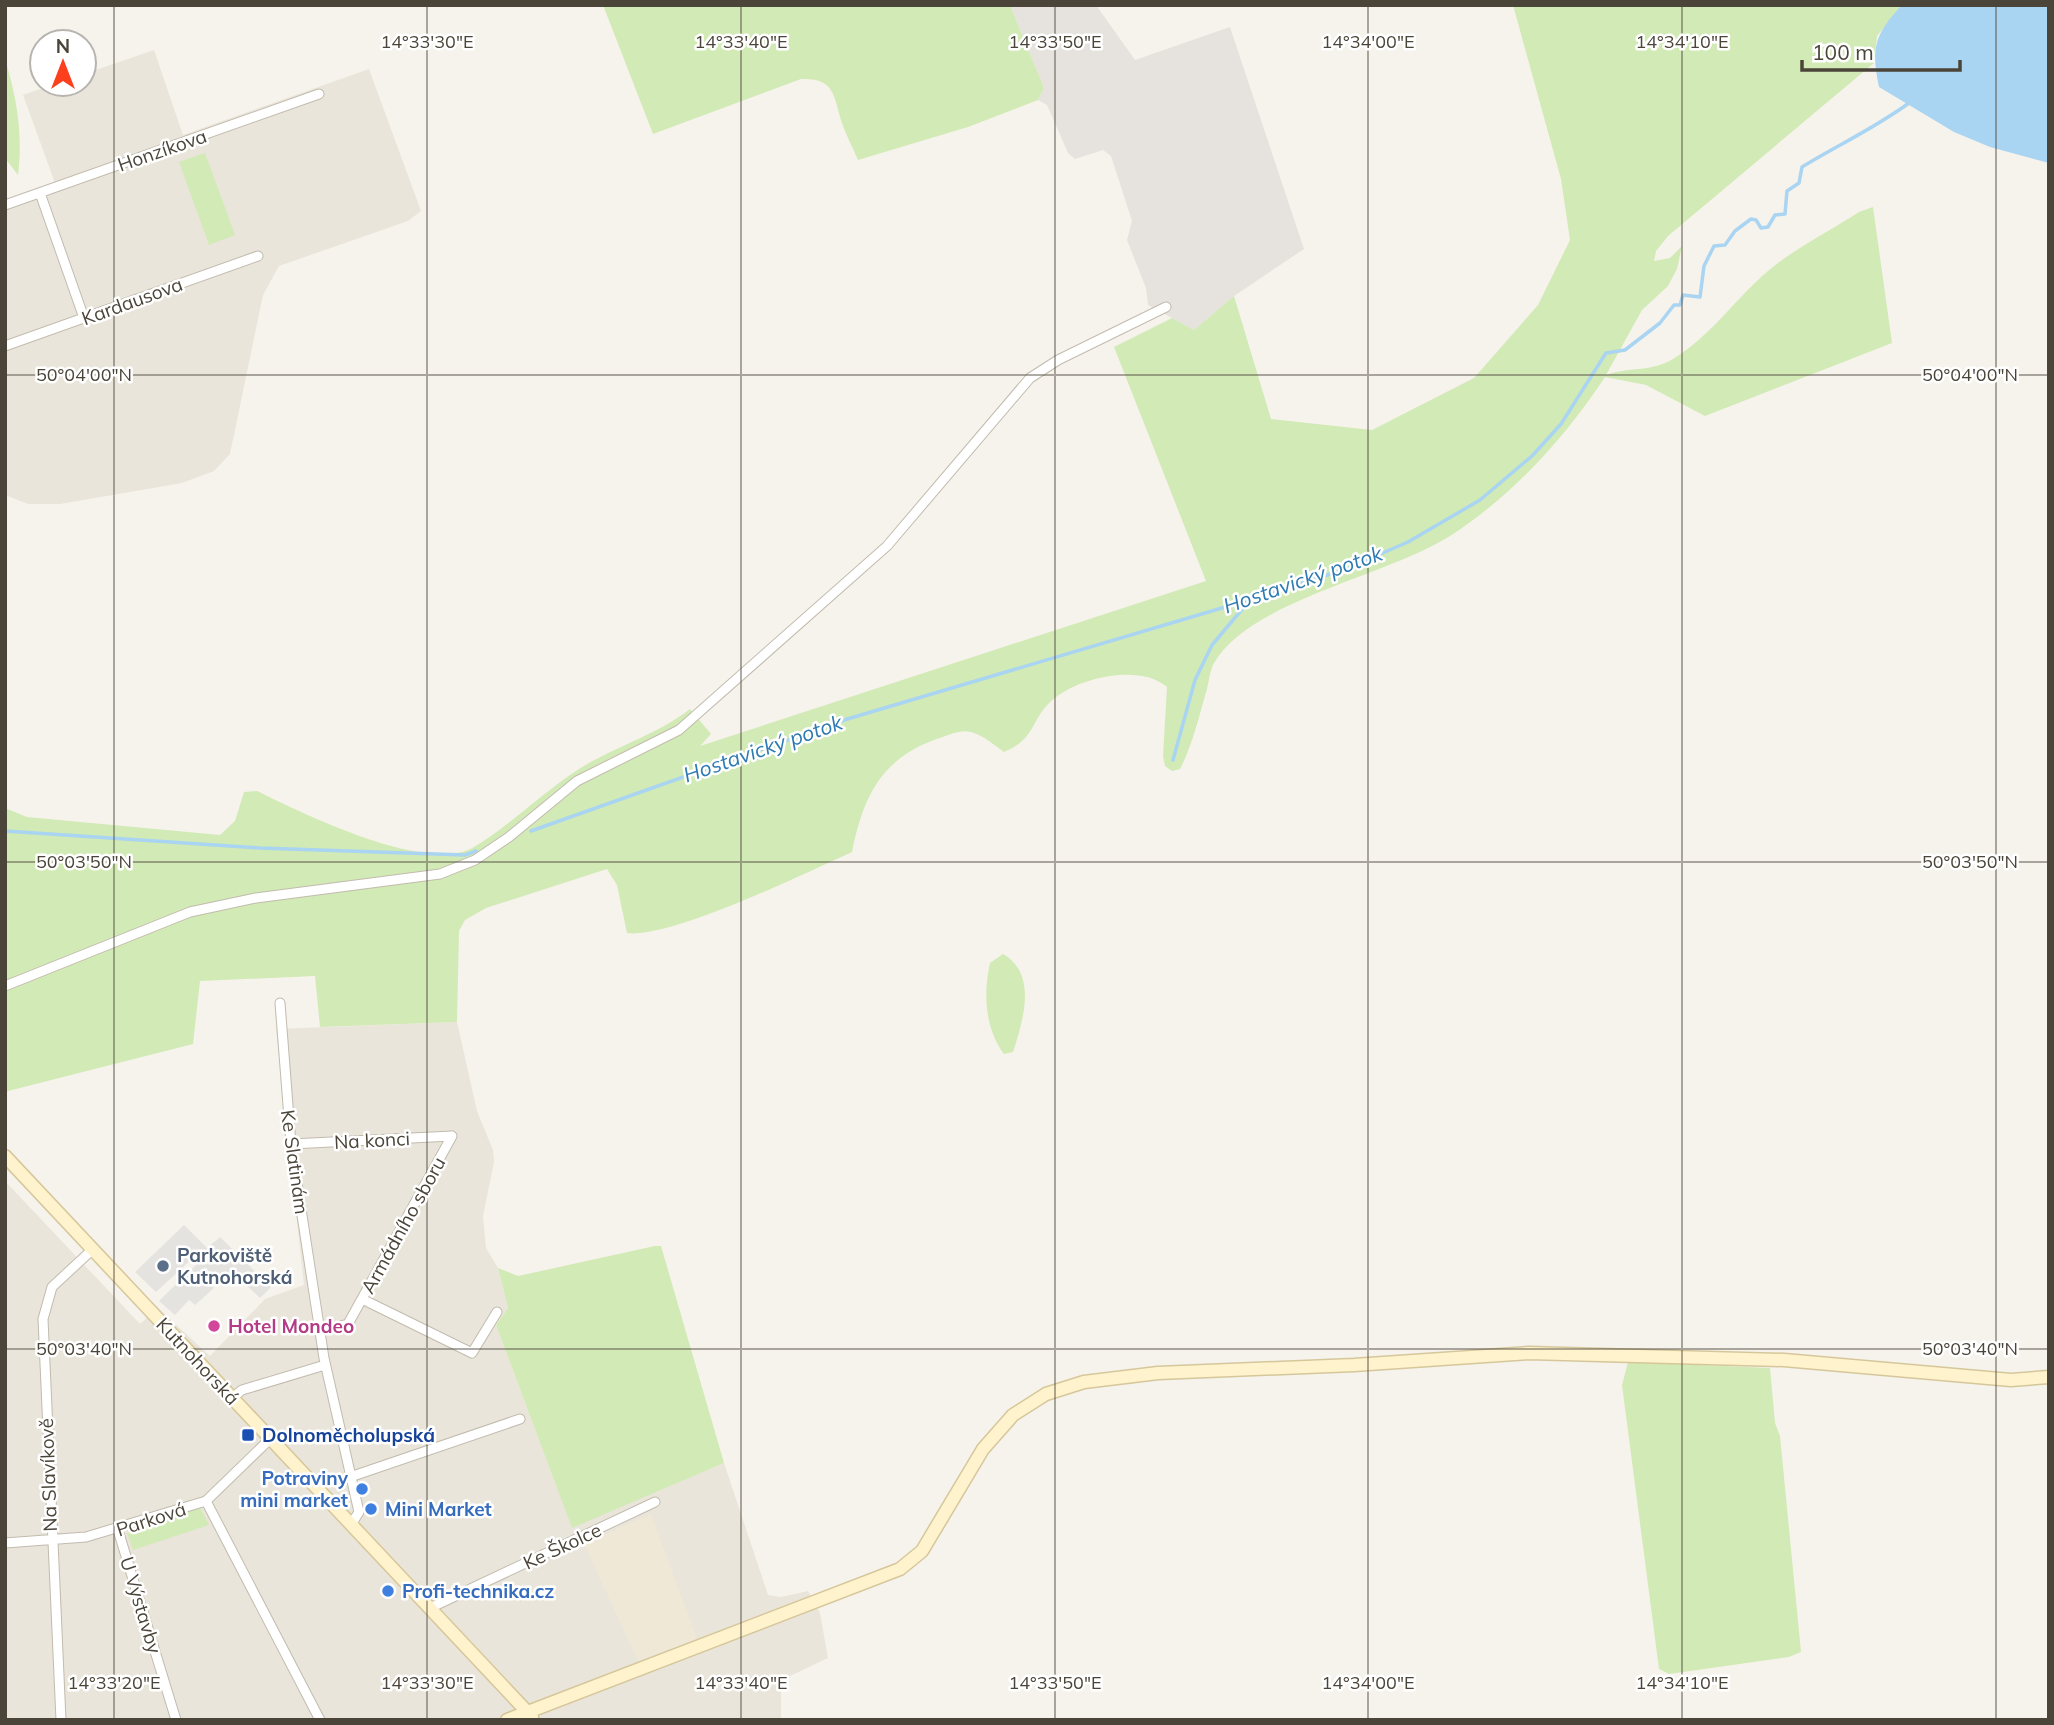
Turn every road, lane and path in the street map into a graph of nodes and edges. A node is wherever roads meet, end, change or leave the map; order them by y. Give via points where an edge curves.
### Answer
1 (319, 94) dead end
2 (40, 193) junction
3 (5, 205) edge
4 (258, 256) dead end
5 (1167, 307) dead end
6 (84, 318) junction
7 (5, 346) edge
8 (5, 986) edge
9 (279, 1003) dead end
10 (452, 1136) joint
11 (291, 1144) junction
12 (5, 1156) edge
13 (93, 1249) junction
14 (362, 1299) junction
15 (497, 1312) dead end
16 (320, 1331) junction
17 (325, 1366) junction
18 (2049, 1377) edge
19 (232, 1398) junction
20 (520, 1419) dead end
21 (271, 1438) junction
22 (353, 1476) junction
23 (206, 1501) junction
24 (655, 1502) dead end
25 (352, 1524) junction
26 (118, 1530) junction
27 (51, 1540) junction
28 (5, 1543) edge
29 (430, 1608) junction
30 (532, 1716) edge
31 (61, 1720) edge
32 (176, 1720) edge
33 (320, 1720) edge
34 (508, 1720) edge

1 - 2 street, Honzíkova
2 - 3 street, Honzíkova
2 - 6 street
4 - 6 street, Kardausova
5 - 8 street via 1030,378 887,545 679,730 577,781 475,860 440,874 256,898 190,912
6 - 7 street, Kardausova
9 - 11 street, Ke Slatinám
10 - 11 street, Na konci
10 - 14 street, Armádního sboru
11 - 16 street, Ke Slatinám
12 - 13 street, Kutnohorská
13 - 19 street, Kutnohorská
13 - 27 street, Na Slavíkově via 52,1286 44,1311
14 - 15 street via 472,1353
14 - 16 street, Armádního sboru via 348,1324
16 - 17 street, Ke Slatinám
17 - 19 street via 242,1390
17 - 22 street, Ke Slatinám
18 - 30 street via 2011,1380 1784,1360 1529,1353 1158,1373 1084,1382 1046,1394 1013,1415 984,1449 913,1561 888,1576
19 - 21 street, Kutnohorská
20 - 22 street
21 - 23 street, Parková
21 - 25 street, Kutnohorská
22 - 25 street, Ke Slatinám via 359,1513
23 - 26 street, Parková
23 - 33 street
24 - 29 street, Ke Školce
25 - 29 street, Kutnohorská
26 - 27 street, Parková
26 - 32 street, U Výstavby
27 - 28 street, Parková
27 - 31 street, Na Slavíkově
29 - 30 street, Kutnohorská
30 - 34 street

